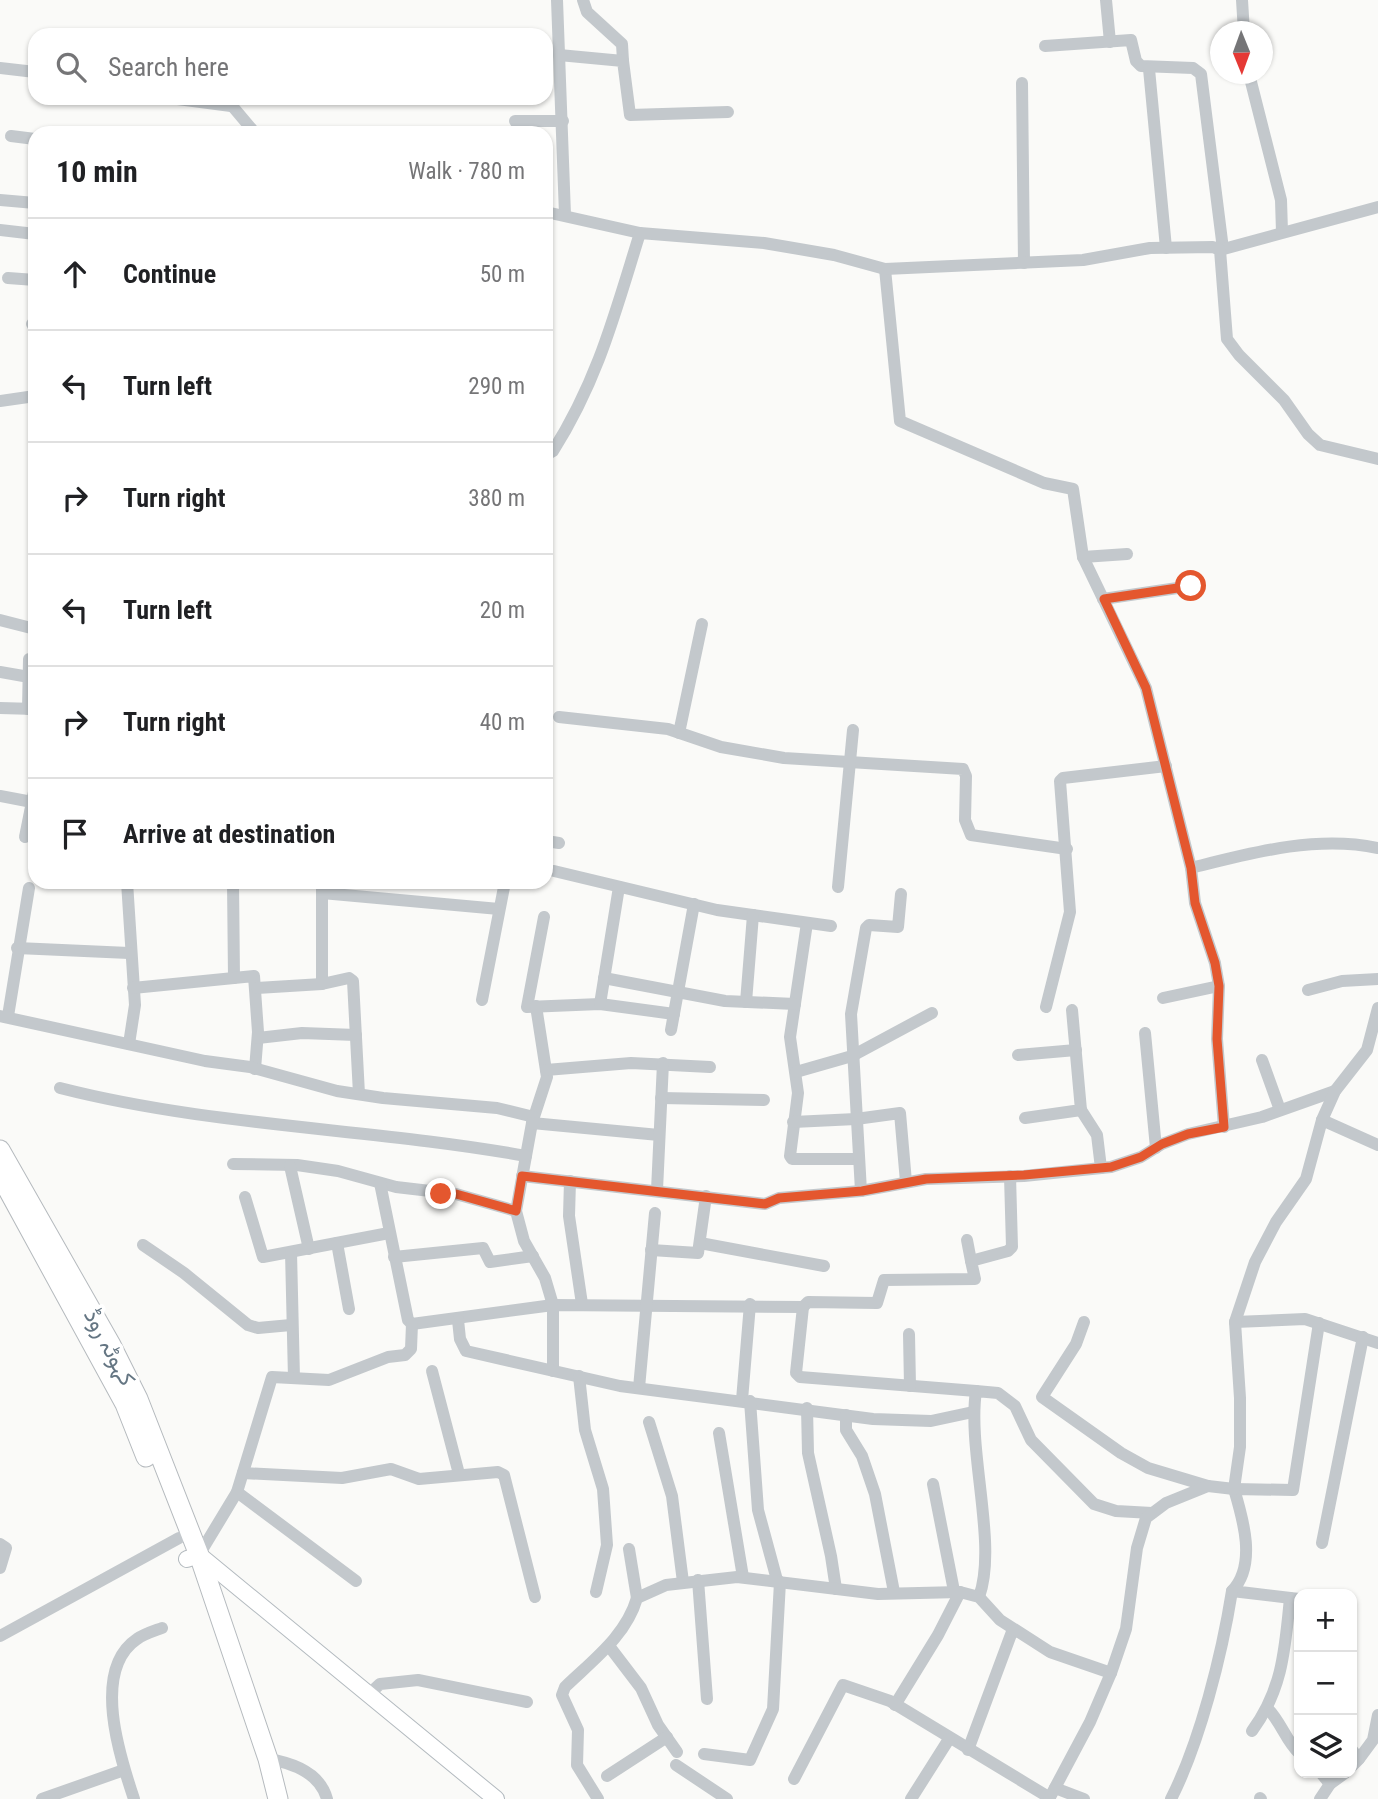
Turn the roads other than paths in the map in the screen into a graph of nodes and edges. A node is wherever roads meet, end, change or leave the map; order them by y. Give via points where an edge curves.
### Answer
1 (557, 0) edge
2 (583, 0) edge
3 (1106, 0) edge
4 (1242, 0) edge
5 (1243, 21) edge
6 (1110, 42) junction
7 (1045, 46) dead end
8 (560, 56) junction
9 (553, 57) edge
10 (623, 61) junction
11 (0, 68) edge
12 (1149, 69) junction
13 (28, 71) edge
14 (1022, 83) dead end
15 (1252, 84) edge
16 (232, 105) edge
17 (728, 112) dead end
18 (515, 121) dead end
19 (562, 121) junction
20 (249, 126) edge
21 (11, 136) dead end
22 (28, 138) edge
23 (0, 200) edge
24 (28, 202) edge
25 (1378, 207) edge
26 (553, 213) edge
27 (565, 215) junction
28 (0, 230) edge
29 (1282, 232) junction
30 (28, 233) edge
31 (640, 233) junction
32 (1166, 248) junction
33 (1221, 250) junction
34 (1024, 263) junction
35 (885, 269) junction
36 (8, 278) dead end
37 (28, 279) edge
38 (28, 397) edge
39 (0, 401) edge
40 (553, 451) edge
41 (1378, 459) edge
42 (1127, 554) dead end
43 (1083, 557) junction
44 (1191, 586) dead end
45 (1104, 599) junction
46 (0, 620) edge
47 (702, 624) dead end
48 (28, 627) edge
49 (0, 672) edge
50 (28, 677) edge
51 (0, 708) edge
52 (28, 709) edge
53 (559, 717) dead end
54 (853, 730) dead end
55 (679, 733) junction
56 (848, 762) junction
57 (1166, 766) junction
58 (0, 796) edge
59 (28, 801) edge
60 (28, 822) edge
61 (25, 837) dead end
62 (1067, 849) junction
63 (1378, 849) edge
64 (1191, 868) junction
65 (554, 872) dead end
66 (619, 887) junction
67 (838, 887) dead end
68 (29, 889) edge
69 (127, 889) edge
70 (233, 889) edge
71 (322, 889) edge
72 (330, 889) edge
73 (503, 889) edge
74 (901, 894) dead end
75 (694, 904) junction
76 (499, 909) junction
77 (753, 915) junction
78 (544, 917) dead end
79 (807, 923) junction
80 (831, 926) dead end
81 (18, 948) junction
82 (129, 953) junction
83 (234, 978) junction
84 (604, 978) junction
85 (1378, 979) edge
86 (322, 984) junction
87 (1219, 986) junction
88 (133, 988) junction
89 (257, 988) junction
90 (1308, 990) dead end
91 (678, 991) junction
92 (1163, 998) dead end
93 (482, 1000) dead end
94 (747, 1002) junction
95 (600, 1004) junction
96 (795, 1004) junction
97 (536, 1006) junction
98 (1046, 1007) dead end
99 (1378, 1008) edge
100 (1072, 1010) dead end
101 (932, 1013) dead end
102 (674, 1014) junction
103 (4, 1016) edge
104 (671, 1030) dead end
105 (1145, 1033) dead end
106 (356, 1035) junction
107 (258, 1038) junction
108 (129, 1044) junction
109 (1076, 1050) junction
110 (1018, 1055) dead end
111 (852, 1056) junction
112 (1262, 1060) dead end
113 (663, 1063) junction
114 (710, 1067) dead end
115 (255, 1069) junction
116 (546, 1070) junction
117 (796, 1072) junction
118 (60, 1088) dead end
119 (1335, 1091) junction
120 (359, 1094) junction
121 (661, 1098) junction
122 (764, 1100) dead end
123 (1081, 1110) junction
124 (1280, 1110) junction
125 (1025, 1118) dead end
126 (856, 1119) junction
127 (533, 1120) junction
128 (1322, 1120) junction
129 (793, 1122) junction
130 (1224, 1127) junction
131 (659, 1135) junction
132 (1378, 1145) edge
133 (1156, 1148) junction
134 (0, 1150) edge
135 (526, 1156) junction
136 (859, 1158) junction
137 (233, 1164) dead end
138 (290, 1166) junction
139 (1101, 1168) junction
140 (4, 1172) edge
141 (522, 1176) junction
142 (1010, 1176) junction
143 (570, 1181) junction
144 (906, 1182) junction
145 (380, 1183) junction
146 (657, 1190) junction
147 (862, 1191) junction
148 (706, 1196) junction
149 (245, 1197) dead end
150 (516, 1211) junction
151 (654, 1213) dead end
152 (389, 1233) junction
153 (967, 1240) dead end
154 (337, 1243) junction
155 (700, 1243) junction
156 (143, 1245) dead end
157 (309, 1249) junction
158 (652, 1250) junction
159 (291, 1252) junction
160 (533, 1256) junction
161 (394, 1257) junction
162 (971, 1261) junction
163 (824, 1266) dead end
164 (647, 1303) junction
165 (553, 1304) junction
166 (582, 1304) junction
167 (750, 1304) junction
168 (803, 1307) junction
169 (349, 1309) dead end
170 (458, 1320) junction
171 (1084, 1322) dead end
172 (1235, 1322) junction
173 (1319, 1323) junction
174 (412, 1324) junction
175 (291, 1325) junction
176 (909, 1334) dead end
177 (1363, 1337) junction
178 (1378, 1343) edge
179 (432, 1371) dead end
180 (552, 1371) junction
181 (579, 1377) junction
182 (294, 1378) junction
183 (910, 1386) junction
184 (639, 1388) junction
185 (976, 1391) junction
186 (746, 1400) junction
187 (807, 1408) junction
188 (973, 1412) junction
189 (846, 1415) junction
190 (649, 1422) dead end
191 (719, 1433) dead end
192 (243, 1473) junction
193 (458, 1474) junction
194 (933, 1484) dead end
195 (1208, 1486) junction
196 (1234, 1489) junction
197 (237, 1492) junction
198 (1152, 1513) junction
199 (179, 1538) junction
200 (0, 1544) edge
201 (1322, 1544) dead end
202 (629, 1549) dead end
203 (193, 1557) junction
204 (0, 1568) edge
205 (743, 1577) junction
206 (698, 1580) junction
207 (356, 1581) dead end
208 (778, 1581) junction
209 (683, 1582) junction
210 (836, 1590) junction
211 (1232, 1591) junction
212 (597, 1592) dead end
213 (894, 1592) junction
214 (957, 1592) junction
215 (535, 1597) dead end
216 (979, 1597) junction
217 (637, 1598) junction
218 (1294, 1598) edge
219 (162, 1628) dead end
220 (1013, 1629) junction
221 (0, 1636) edge
222 (609, 1646) junction
223 (1111, 1673) junction
224 (368, 1695) junction
225 (707, 1699) dead end
226 (527, 1702) dead end
227 (895, 1705) junction
228 (1268, 1709) junction
229 (1378, 1716) edge
230 (1252, 1731) dead end
231 (667, 1737) junction
232 (949, 1739) junction
233 (1294, 1747) edge
234 (968, 1750) junction
235 (704, 1754) dead end
236 (1357, 1755) edge
237 (268, 1759) junction
238 (124, 1770) junction
239 (607, 1776) dead end
240 (1325, 1778) edge
241 (1338, 1778) edge
242 (794, 1779) dead end
243 (1330, 1784) junction
244 (1052, 1795) edge
245 (1322, 1798) edge
246 (42, 1799) edge
247 (134, 1799) edge
248 (265, 1799) edge
249 (278, 1799) edge
250 (327, 1799) edge
251 (496, 1799) edge
252 (598, 1799) edge
253 (727, 1799) edge
254 (911, 1799) edge
255 (1084, 1799) edge
256 (1171, 1799) edge

1 - 8 street
2 - 10 street via 587,12 622,44
3 - 6 street
4 - 5 street
6 - 7 street
6 - 12 street via 1131,40 1136,61
8 - 9 street
8 - 10 street
8 - 19 street
10 - 17 street via 630,115
11 - 13 street
12 - 32 street
12 - 33 street via 1193,68 1200,74
14 - 34 street
15 - 29 street via 1281,200
16 - 20 street
18 - 19 street
19 - 27 street
21 - 22 street
23 - 24 street
25 - 29 street
26 - 27 street
27 - 31 street
28 - 30 street
29 - 33 street
31 - 35 street via 764,243
31 - 40 street via 602,358
32 - 33 street
32 - 34 street
33 - 41 street via 1227,339 1239,355 1320,445
34 - 35 street
35 - 43 street via 900,421 1044,483 1073,489
36 - 37 street
38 - 39 street
42 - 43 street
43 - 45 street
44 - 45 street
45 - 57 street via 1146,688
46 - 48 street
47 - 55 street
49 - 50 street
51 - 52 street
53 - 55 street
54 - 56 street
55 - 56 street via 737,751
56 - 62 street via 963,769 967,776 965,820 971,835
56 - 67 street
57 - 62 street via 1063,778
57 - 64 street
58 - 59 street
60 - 61 street
62 - 98 street via 1070,912
63 - 64 street via 1354,843 1308,845 1257,851
64 - 87 street via 1195,903
65 - 66 street
66 - 75 street
66 - 84 street
68 - 81 street
69 - 82 street
70 - 83 street
71 - 86 street
72 - 76 street
73 - 76 street
74 - 111 street via 898,927 866,928 851,1014
75 - 77 street
75 - 91 street
76 - 93 street
77 - 79 street
77 - 94 street
78 - 97 street via 527,1007
79 - 80 street
79 - 96 street
81 - 82 street
81 - 103 street
82 - 88 street
83 - 88 street
83 - 89 street via 254,976
84 - 91 street
84 - 95 street
85 - 90 street via 1342,981
86 - 89 street
86 - 106 street via 353,981
87 - 92 street
87 - 130 street via 1217,1039
88 - 108 street
89 - 107 street
91 - 94 street
91 - 102 street
94 - 96 street
95 - 97 street
95 - 102 street
96 - 117 street via 790,1037
97 - 116 street
99 - 119 street via 1367,1050
100 - 109 street
101 - 111 street
102 - 104 street
103 - 108 street
105 - 133 street
106 - 107 street via 302,1033
106 - 120 street
107 - 115 street
108 - 115 street
109 - 110 street
109 - 123 street
111 - 117 street
111 - 126 street
112 - 124 street
113 - 114 street
113 - 116 street
113 - 121 street
115 - 120 street
116 - 127 street
117 - 129 street
118 - 135 street via 190,1115 438,1140
119 - 124 street
119 - 128 street
120 - 127 street via 497,1108
121 - 122 street
121 - 131 street
123 - 125 street
123 - 139 street via 1097,1135
124 - 130 street
126 - 129 street
126 - 136 street
126 - 144 street via 902,1115
127 - 131 street
127 - 135 street
128 - 132 street
128 - 172 street via 1306,1179 1255,1262
129 - 136 street via 792,1159
130 - 133 street via 1188,1134
131 - 146 street
133 - 139 street via 1129,1162
134 - 140 main road, کہوٹہ روڈ
135 - 141 street
136 - 147 street
137 - 138 street
138 - 145 street via 338,1171
138 - 157 street
139 - 142 street
140 - 199 main road, کہوٹہ روڈ via 125,1404
140 - 203 main road, کہوٹہ روڈ via 111,1345 138,1399
141 - 143 street
141 - 150 street
142 - 144 street
142 - 162 street via 1012,1247
143 - 146 street
143 - 166 street via 569,1216
144 - 147 street
145 - 150 street via 456,1194
145 - 152 street
146 - 148 street
147 - 148 street via 779,1198 765,1204
148 - 155 street
149 - 159 street via 263,1257
150 - 160 street
151 - 158 street
152 - 154 street
152 - 161 street
153 - 162 street
154 - 157 street
154 - 169 street
155 - 158 street via 694,1255
155 - 163 street
156 - 175 street via 248,1325
157 - 159 street
158 - 164 street
159 - 175 street
160 - 161 street via 490,1262 483,1248
160 - 165 street
161 - 174 street
162 - 168 street via 975,1279 884,1280 877,1303 808,1302
164 - 166 street
164 - 167 street
164 - 184 street
165 - 166 street
165 - 170 street
165 - 180 street
167 - 168 street
167 - 186 street
168 - 183 street via 796,1373 800,1377
170 - 174 street
170 - 180 street via 466,1351
171 - 195 street via 1076,1344 1042,1397 1148,1468
172 - 173 street via 1305,1319
172 - 196 street via 1240,1447
173 - 177 street
173 - 196 street via 1293,1490
174 - 182 street via 411,1349 405,1355 329,1380
175 - 182 street
176 - 183 street
177 - 178 street
177 - 201 street
179 - 193 street
180 - 181 street
181 - 184 street
181 - 212 street via 585,1430 603,1489 607,1545
182 - 192 street via 272,1377
183 - 185 street
184 - 186 street
185 - 188 street
185 - 198 street via 998,1393 1014,1406 1031,1440 1094,1504 1116,1511
186 - 187 street
186 - 208 street via 758,1510
187 - 189 street
187 - 210 street via 808,1453
188 - 189 street via 931,1421
188 - 216 street via 983,1529 984,1584
189 - 213 street via 846,1430 862,1456 875,1494
190 - 209 street via 672,1496
191 - 205 street
192 - 193 street via 342,1478 391,1469 419,1479
192 - 197 street
193 - 215 street via 504,1475
194 - 214 street
195 - 196 street
195 - 198 street
196 - 211 street via 1247,1535 1239,1584
197 - 203 street
197 - 207 street
198 - 223 street via 1146,1518 1137,1548 1126,1629
199 - 203 main road, کہوٹہ روڈ
199 - 221 street
200 - 204 street via 6,1548
202 - 217 street
203 - 224 main road, کہوٹہ روڈ
203 - 237 main road
203 - 248 main road
205 - 206 street
205 - 208 street
206 - 209 street
206 - 225 street
208 - 210 street
208 - 235 street via 776,1689 764,1734 750,1760
209 - 217 street
210 - 213 street
211 - 218 street
211 - 256 street via 1206,1700
213 - 214 street
214 - 216 street
214 - 227 street via 939,1635
216 - 220 street
217 - 222 street via 625,1626
218 - 228 street via 1284,1658
219 - 238 street via 130,1646 113,1674 114,1731
220 - 223 street via 1050,1652
220 - 234 street
222 - 231 street via 642,1688
222 - 252 street via 562,1695 578,1730 577,1765
223 - 244 street
224 - 226 street via 380,1684 418,1680
224 - 251 main road, کہوٹہ روڈ
227 - 232 street
227 - 242 street via 843,1685
228 - 230 street
228 - 233 street via 1282,1723
229 - 236 street via 1373,1740
231 - 239 street
231 - 253 street via 677,1759
232 - 234 street
232 - 254 street
234 - 244 street
237 - 249 main road
237 - 250 street via 314,1777
238 - 246 street
238 - 247 street
240 - 243 street
241 - 243 street
243 - 245 street
244 - 255 street

